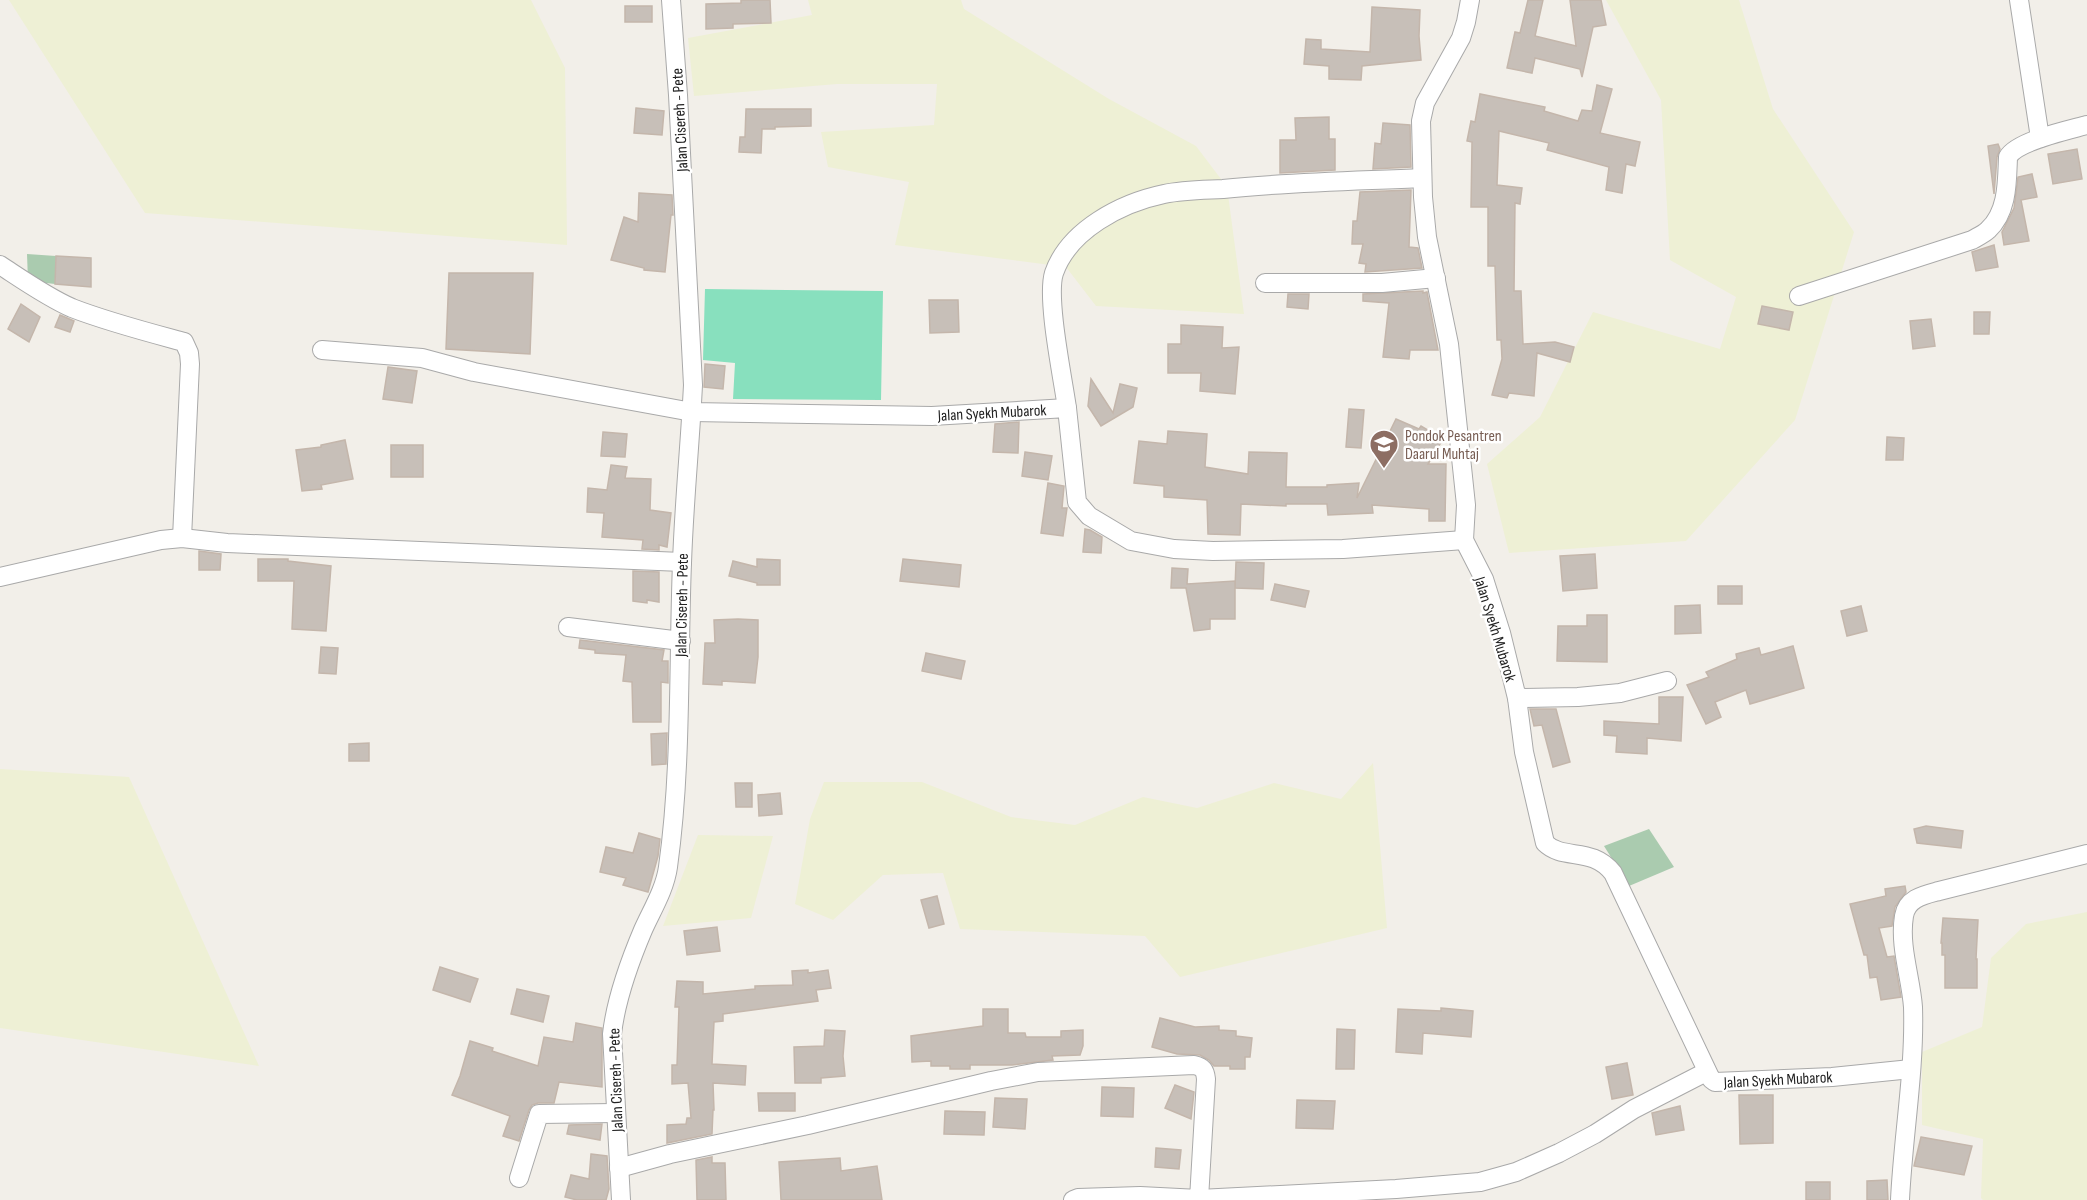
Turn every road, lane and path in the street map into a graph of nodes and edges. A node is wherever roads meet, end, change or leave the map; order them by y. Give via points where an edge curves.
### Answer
1 (671, 0) edge
2 (1470, 0) edge
3 (2019, 0) edge
4 (2087, 125) edge
5 (2040, 138) junction
6 (1422, 178) junction
7 (0, 265) edge
8 (1436, 278) junction
9 (1265, 283) dead end
10 (1799, 296) dead end
11 (322, 350) dead end
12 (1067, 408) junction
13 (692, 412) junction
14 (182, 538) junction
15 (1464, 540) junction
16 (682, 562) junction
17 (0, 577) edge
18 (568, 627) dead end
19 (681, 641) junction
20 (1667, 681) dead end
21 (1517, 698) junction
22 (2087, 854) edge
23 (1911, 1069) junction
24 (1706, 1072) junction
25 (615, 1113) junction
26 (620, 1168) junction
27 (519, 1178) dead end
28 (1199, 1199) edge
29 (621, 1200) edge
30 (1072, 1200) edge
31 (1899, 1200) edge

1 - 13 street, Jalan Cisereh - Pete
2 - 6 street via 1461,38 1425,103 1421,122
3 - 5 street
4 - 5 street
5 - 10 street via 2008,157 2003,204 1988,230 1972,240
6 - 8 street via 1427,237
6 - 12 street via 1164,194 1128,205 1100,220 1065,251 1053,274 1051,298
7 - 14 street via 72,308 184,342 190,364
8 - 9 street via 1382,283
8 - 15 street via 1449,344 1466,505
11 - 13 street, Jalan Syekh Mubarok via 422,358 474,372
12 - 13 street, Jalan Syekh Mubarok via 932,416
12 - 15 street, Jalan Syekh Mubarok via 1077,502 1089,516 1131,541 1213,551 1343,549
13 - 16 street, Jalan Cisereh - Pete
14 - 16 street via 263,545
14 - 17 street
15 - 21 street, Jalan Syekh Mubarok via 1484,579
16 - 19 street, Jalan Cisereh - Pete
18 - 19 street
19 - 25 street, Jalan Cisereh - Pete via 675,802 668,870 615,1008
20 - 21 street via 1620,693
21 - 24 street, Jalan Syekh Mubarok via 1524,752 1545,843 1551,848 1600,860 1613,873
22 - 23 street via 1939,891 1915,898 1908,906 1904,941 1913,1008
23 - 24 street, Jalan Syekh Mubarok via 1715,1082
23 - 31 street
24 - 28 street via 1559,1153 1516,1172 1480,1182
25 - 26 street, Jalan Cisereh - Pete
25 - 27 street via 539,1114
26 - 28 street via 1015,1076 1194,1065 1205,1071 1206,1079
26 - 29 street, Jalan Cisereh - Pete
28 - 30 street via 1140,1196

